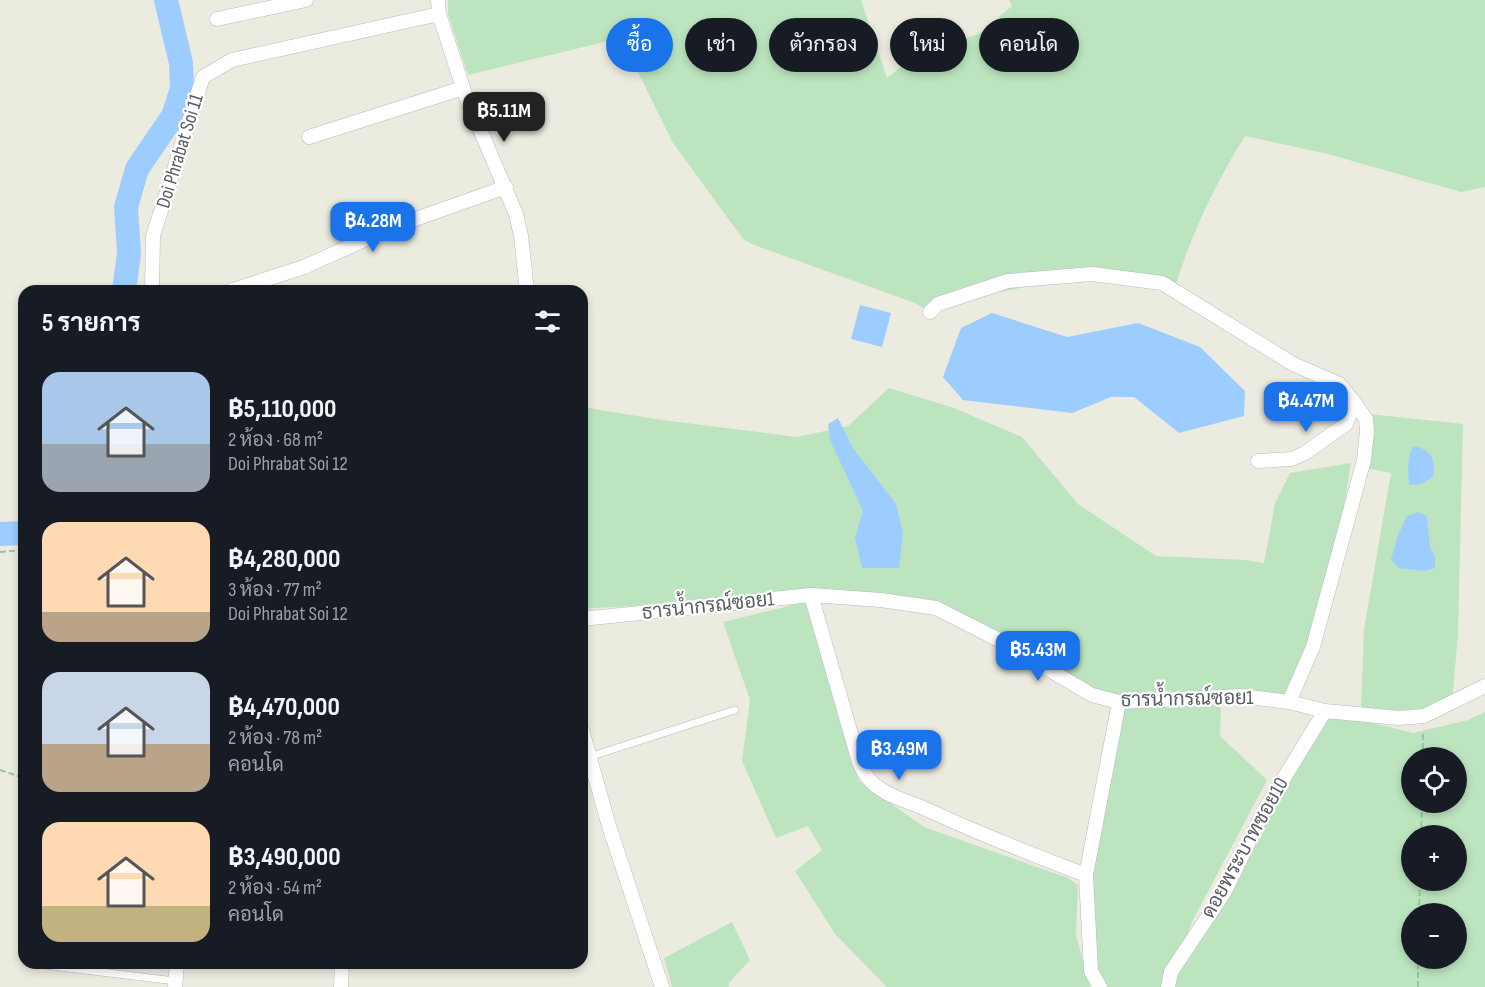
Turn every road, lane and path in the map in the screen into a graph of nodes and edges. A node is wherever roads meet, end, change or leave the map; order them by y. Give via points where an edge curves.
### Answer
1 (306, 0) edge
2 (439, 7) edge
3 (217, 19) dead end
4 (463, 88) junction
5 (309, 137) dead end
6 (506, 188) junction
7 (152, 285) edge
8 (248, 285) edge
9 (526, 285) edge
10 (930, 312) dead end
11 (1354, 402) junction
12 (1258, 460) dead end
13 (18, 550) edge
14 (0, 552) edge
15 (811, 596) junction
16 (588, 618) edge
17 (1485, 686) edge
18 (1119, 702) junction
19 (1289, 702) junction
20 (735, 710) dead end
21 (1325, 711) junction
22 (1424, 716) junction
23 (1423, 747) edge
24 (588, 753) edge
25 (589, 757) junction
26 (0, 770) edge
27 (18, 776) edge
28 (1086, 875) junction
29 (69, 969) edge
30 (176, 969) edge
31 (342, 969) edge
32 (1418, 969) edge
33 (175, 984) edge
34 (341, 987) edge
35 (662, 987) edge
36 (1100, 987) edge
37 (1168, 987) edge
38 (1418, 987) edge

1 - 3 street
2 - 4 street
2 - 7 street, Doi Phrabat Soi 11 via 232,60 203,77 153,236
4 - 5 street
4 - 6 street
6 - 8 street via 393,227 304,267
6 - 9 street via 521,236
10 - 11 street via 938,304 1008,281 1092,274 1162,283 1293,364 1339,384
11 - 12 street via 1346,423 1305,453 1292,459
11 - 19 street via 1366,419 1364,460 1313,647
13 - 14 path
15 - 16 street, ธารน้ำกรณ์ซอย1
15 - 18 street, ธารน้ำกรณ์ซอย1 via 936,608 1092,695
15 - 28 street via 865,776 884,792 1000,843
17 - 22 street, ธารน้ำกรณ์ซอย1
18 - 19 street, ธารน้ำกรณ์ซอย1 via 1242,696
18 - 28 street
19 - 21 street, ธารน้ำกรณ์ซอย1
20 - 25 lane
21 - 22 street, ธารน้ำกรณ์ซอย1 via 1399,718
21 - 37 street, ดอยพระบาทซอย10 via 1265,809 1225,891 1171,972
22 - 23 path
24 - 25 street
25 - 35 street
26 - 27 path
28 - 36 street via 1091,971
29 - 33 lane
30 - 33 street
31 - 34 street
32 - 38 path

